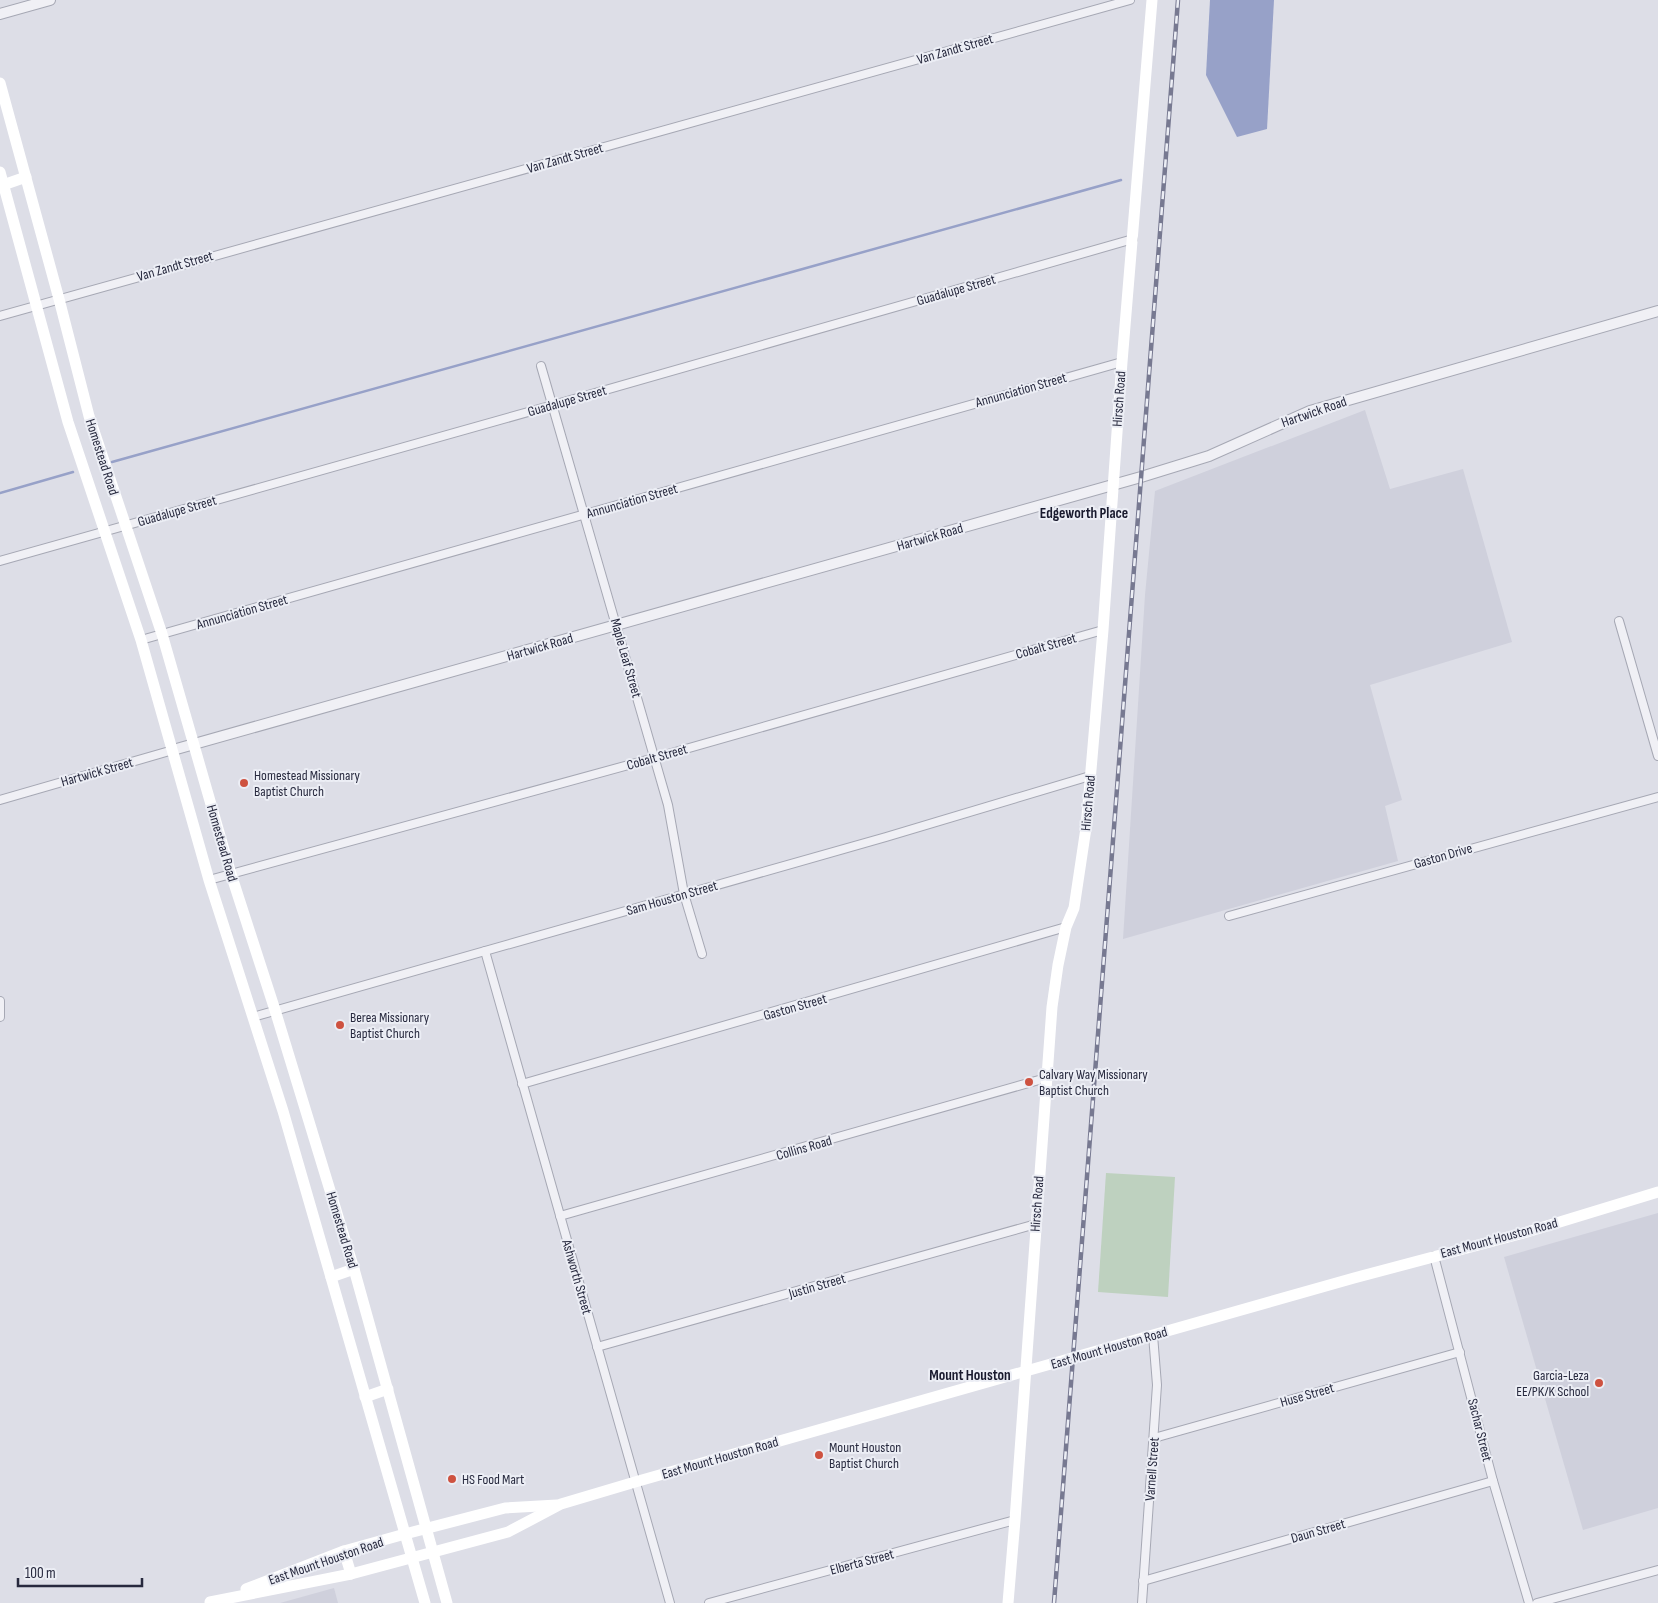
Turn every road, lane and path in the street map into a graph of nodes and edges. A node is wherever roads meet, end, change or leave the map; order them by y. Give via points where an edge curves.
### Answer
1 (50, 0) edge
2 (1130, 0) edge
3 (1152, 0) edge
4 (0, 14) edge
5 (0, 83) edge
6 (0, 172) edge
7 (26, 177) junction
8 (3, 185) junction
9 (1132, 239) junction
10 (59, 299) junction
11 (37, 306) junction
12 (1658, 311) edge
13 (0, 316) edge
14 (1122, 362) junction
15 (541, 366) dead end
16 (553, 406) junction
17 (89, 416) junction
18 (68, 422) junction
19 (1113, 485) junction
20 (584, 514) junction
21 (125, 526) junction
22 (104, 531) junction
23 (0, 561) edge
24 (1619, 621) dead end
25 (616, 626) junction
26 (1103, 630) junction
27 (162, 634) junction
28 (141, 640) junction
29 (194, 743) junction
30 (173, 750) junction
31 (1658, 756) edge
32 (654, 758) junction
33 (1090, 776) junction
34 (1658, 797) edge
35 (0, 800) edge
36 (231, 874) junction
37 (209, 880) junction
38 (684, 894) junction
39 (1229, 916) dead end
40 (1066, 928) junction
41 (485, 951) junction
42 (702, 954) dead end
43 (0, 1001) edge
44 (275, 1010) junction
45 (0, 1017) edge
46 (253, 1017) junction
47 (1046, 1078) junction
48 (522, 1084) junction
49 (311, 1130) junction
50 (291, 1140) junction
51 (1658, 1192) edge
52 (560, 1216) junction
53 (1036, 1224) junction
54 (1434, 1256) junction
55 (354, 1270) junction
56 (331, 1277) junction
57 (1153, 1335) junction
58 (597, 1347) junction
59 (1460, 1352) junction
60 (1025, 1372) junction
61 (388, 1389) junction
62 (365, 1397) junction
63 (1154, 1438) junction
64 (1493, 1481) junction
65 (635, 1482) junction
66 (561, 1504) junction
67 (1015, 1520) junction
68 (427, 1528) junction
69 (405, 1534) junction
70 (344, 1551) junction
71 (433, 1553) junction
72 (412, 1558) junction
73 (1658, 1570) edge
74 (351, 1574) junction
75 (1144, 1581) junction
76 (208, 1603) edge
77 (425, 1603) edge
78 (447, 1603) edge
79 (670, 1603) edge
80 (709, 1603) edge
81 (1008, 1603) edge
82 (1142, 1603) edge
83 (1529, 1603) edge
84 (1537, 1603) edge

1 - 4 street
2 - 10 street, Van Zandt Street
3 - 9 main road, Hirsch Road
5 - 7 main road, Homestead Road
6 - 8 main road, Homestead Road
7 - 8 main road
7 - 10 main road, Homestead Road
8 - 11 main road, Homestead Road
9 - 14 main road, Hirsch Road
9 - 16 street, Guadalupe Street
10 - 11 street, Van Zandt Street
10 - 17 main road, Homestead Road
11 - 13 street, Van Zandt Street
11 - 18 main road, Homestead Road
12 - 19 street, Hartwick Road via 1310,411 1209,456
14 - 19 main road, Hirsch Road
14 - 20 street, Annunciation Street
15 - 16 street, Maple Leaf Street
16 - 20 street, Maple Leaf Street
16 - 21 street, Guadalupe Street
17 - 18 main road
17 - 21 main road, Homestead Road
18 - 22 main road, Homestead Road
19 - 25 street, Hartwick Road
19 - 26 main road, Hirsch Road
20 - 25 street, Maple Leaf Street
20 - 27 street, Annunciation Street
21 - 22 street, Guadalupe Street
21 - 27 main road, Homestead Road
22 - 23 street, Guadalupe Street
22 - 28 main road, Homestead Road
24 - 31 street
25 - 29 street, Hartwick Road
25 - 32 street, Maple Leaf Street
26 - 32 street, Cobalt Street
26 - 33 main road, Hirsch Road
27 - 28 street, Annunciation Street
27 - 29 main road, Homestead Road
28 - 30 main road, Homestead Road
29 - 30 street, Hartwick Street
29 - 36 main road, Homestead Road
30 - 35 street, Hartwick Street
30 - 37 main road, Homestead Road
32 - 36 street, Cobalt Street
32 - 38 street, Maple Leaf Street via 668,805
33 - 38 street, Sam Houston Street
33 - 40 main road, Hirsch Road via 1080,873 1074,908
34 - 39 street, Gaston Drive
36 - 37 street, Cobalt Street
36 - 44 main road, Homestead Road
37 - 46 main road, Homestead Road
38 - 41 street, Sam Houston Street
38 - 42 street, Maple Leaf Street
40 - 47 main road, Hirsch Road via 1058,965
40 - 48 street, Gaston Street
41 - 44 street, Sam Houston Street
41 - 48 street, Ashworth Street
43 - 45 street
44 - 46 street, Sam Houston Street
44 - 49 main road, Homestead Road
46 - 50 main road, Homestead Road
47 - 52 street, Collins Road
47 - 53 main road, Hirsch Road
48 - 52 street, Ashworth Street
49 - 50 main road
49 - 55 main road, Homestead Road
50 - 56 main road, Homestead Road
51 - 54 main road, East Mount Houston Road
52 - 58 street, Ashworth Street
53 - 58 street, Justin Street
53 - 60 main road, Hirsch Road
54 - 57 main road, East Mount Houston Road
54 - 59 street, Sachar Street
55 - 56 main road
55 - 61 main road, Homestead Road
56 - 62 main road, Homestead Road
57 - 60 main road, East Mount Houston Road
57 - 63 street, Varnell Street via 1156,1386
58 - 65 street, Ashworth Street
59 - 63 street, Huse Street
59 - 64 street, Sachar Street
60 - 65 main road, East Mount Houston Road
60 - 67 main road, Hirsch Road
61 - 62 main road
61 - 68 main road, Homestead Road
62 - 69 main road, Homestead Road
63 - 75 street, Varnell Street
64 - 75 street, Daun Street
64 - 83 street, Sachar Street
65 - 66 main road, East Mount Houston Road
65 - 79 street, Ashworth Street
66 - 68 main road, East Mount Houston Road via 505,1508
66 - 71 main road, East Mount Houston Road via 508,1532
67 - 80 street, Elberta Street
67 - 81 main road, Hirsch Road
68 - 69 main road, East Mount Houston Road
68 - 71 main road, Homestead Road
69 - 70 main road, East Mount Houston Road
69 - 72 main road, Homestead Road
70 - 74 main road
70 - 76 main road, East Mount Houston Road
71 - 72 main road, East Mount Houston Road
71 - 78 main road, Homestead Road
72 - 74 main road, East Mount Houston Road
72 - 77 main road, Homestead Road
73 - 84 street
74 - 76 main road, East Mount Houston Road
75 - 82 street, Varnell Street

